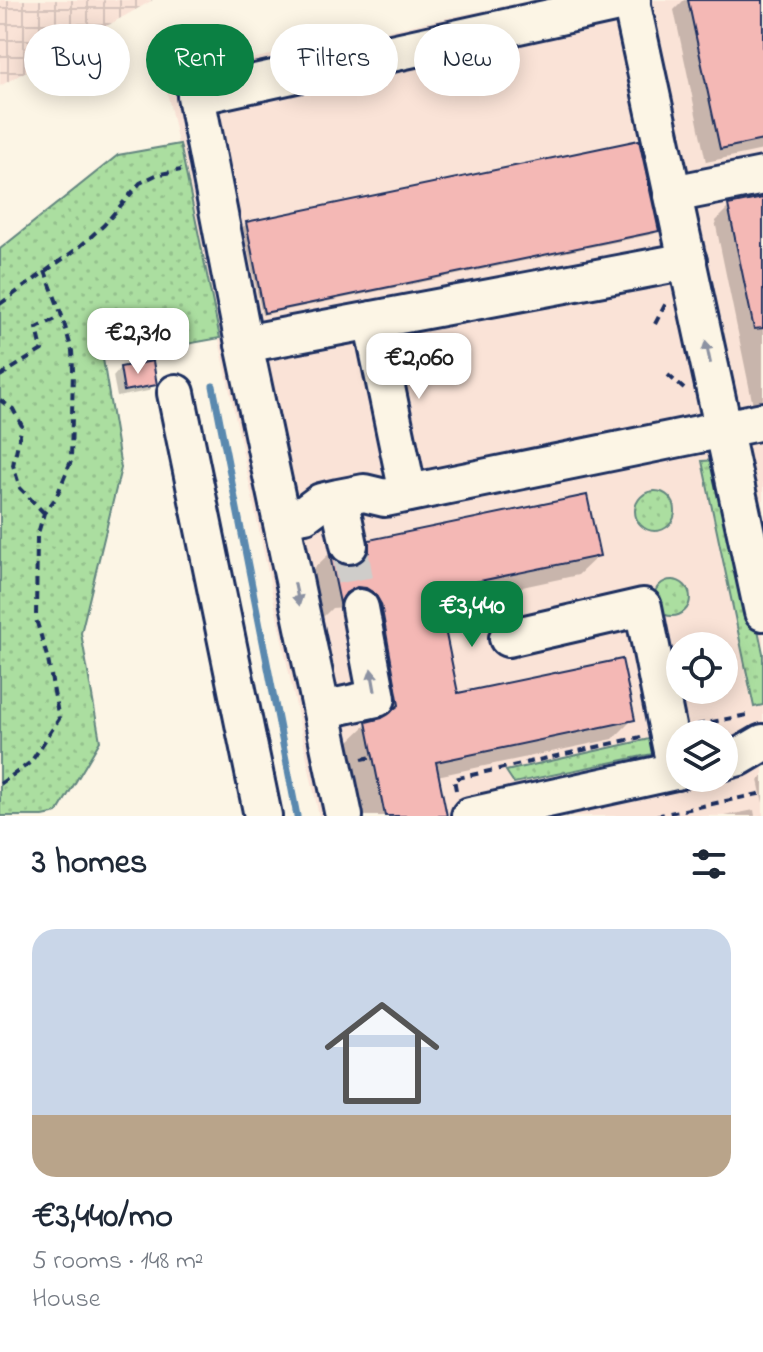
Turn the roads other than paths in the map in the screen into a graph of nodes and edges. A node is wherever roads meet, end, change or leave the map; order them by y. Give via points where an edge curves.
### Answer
1 (631, 1) edge
2 (763, 176) edge
3 (673, 194) junction
4 (688, 261) junction
5 (372, 320) junction
6 (244, 344) junction
7 (176, 393) dead end
8 (763, 421) edge
9 (723, 429) junction
10 (397, 496) junction
11 (752, 505) edge
12 (293, 516) junction
13 (360, 608) tunnel mouth
14 (763, 612) edge
15 (508, 638) dead end
16 (322, 710) junction
17 (666, 726) edge
18 (759, 728) edge
19 (738, 757) edge
20 (666, 772) edge
21 (464, 804) edge
22 (259, 815) edge
23 (344, 816) edge

1 - 3 street
1 - 6 street via 196,96
2 - 3 street
3 - 4 street
4 - 5 street
9 -> 4 street
5 - 6 street
5 - 10 street
6 - 12 street
7 - 22 street
8 - 9 street
9 - 10 street
9 - 11 street
10 - 12 street via 364,493 321,502
10 - 12 street via 346,531
11 - 14 street
12 -> 16 street
16 -> 13 street via 377,698
15 - 17 street via 643,607
16 - 23 street
18 - 19 street
20 - 21 street

